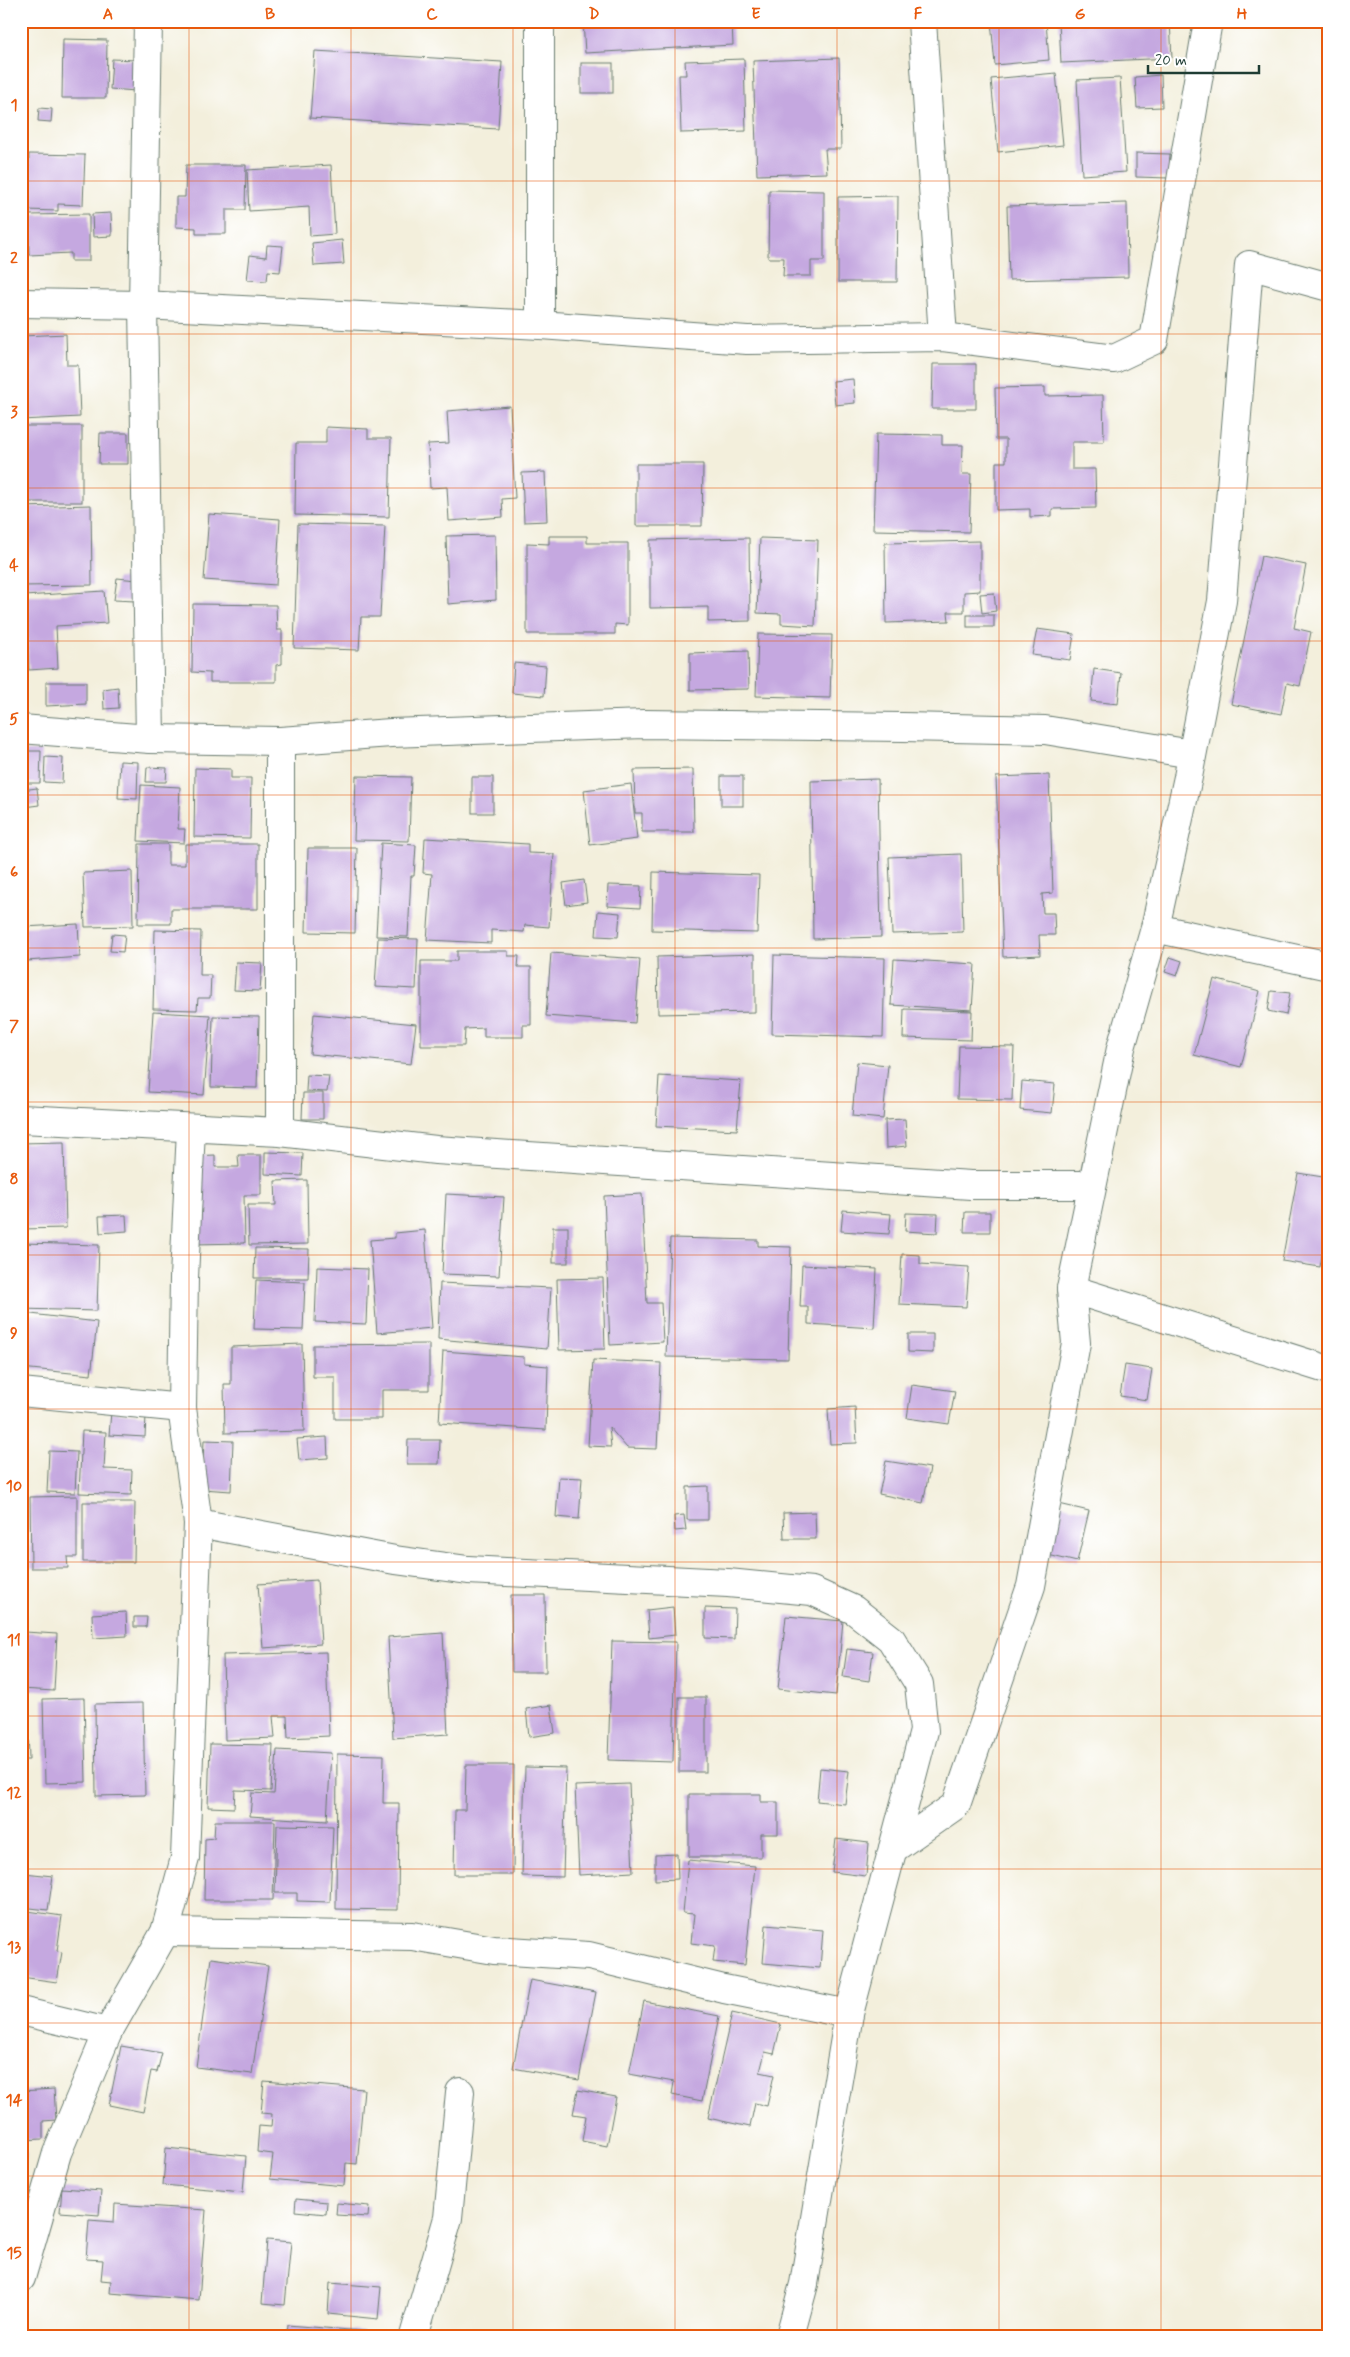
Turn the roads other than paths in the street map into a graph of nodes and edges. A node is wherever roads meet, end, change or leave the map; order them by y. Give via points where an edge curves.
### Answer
1 (148, 21) edge
2 (540, 21) edge
3 (922, 21) edge
4 (1208, 21) edge
5 (1329, 287) edge
6 (21, 303) edge
7 (143, 305) junction
8 (540, 325) junction
9 (943, 337) junction
10 (21, 730) edge
11 (150, 739) junction
12 (280, 740) junction
13 (1192, 754) junction
14 (1155, 928) junction
15 (1329, 966) edge
16 (21, 1119) edge
17 (191, 1129) junction
18 (280, 1132) junction
19 (1092, 1185) junction
20 (1071, 1289) junction
21 (1329, 1370) edge
22 (21, 1392) edge
23 (182, 1408) junction
24 (198, 1523) junction
25 (893, 1849) junction
26 (165, 1932) junction
27 (21, 2011) edge
28 (849, 2014) junction
29 (108, 2032) junction
30 (460, 2092) dead end
31 (22, 2268) edge
32 (414, 2336) edge
33 (790, 2336) edge

1 - 7 street
2 - 8 street
3 - 9 street
4 - 9 street via 1154,340 1114,359
5 - 13 street via 1249,265 1222,601
6 - 7 street
7 - 8 street
7 - 11 street
8 - 9 street via 747,340
10 - 11 street
11 - 12 street
12 - 13 street via 644,724 903,727 1045,730
12 - 18 street
13 - 14 street
14 - 15 street
14 - 19 street via 1121,1048
16 - 17 street
17 - 18 street
17 - 23 street
18 - 19 street via 436,1150 971,1185
19 - 20 street
20 - 21 street
20 - 25 street via 1076,1343 1031,1586 956,1805
22 - 23 street
23 - 24 street
24 - 25 street via 395,1560 468,1570 728,1583 812,1591 854,1610 892,1639 919,1684 924,1731
24 - 26 street via 185,1858
25 - 28 street
26 - 28 street via 412,1936 494,1950 589,1956 724,1989
26 - 29 street
27 - 29 street
28 - 33 street via 804,2284
29 - 31 street via 57,2152
30 - 32 street via 448,2218

